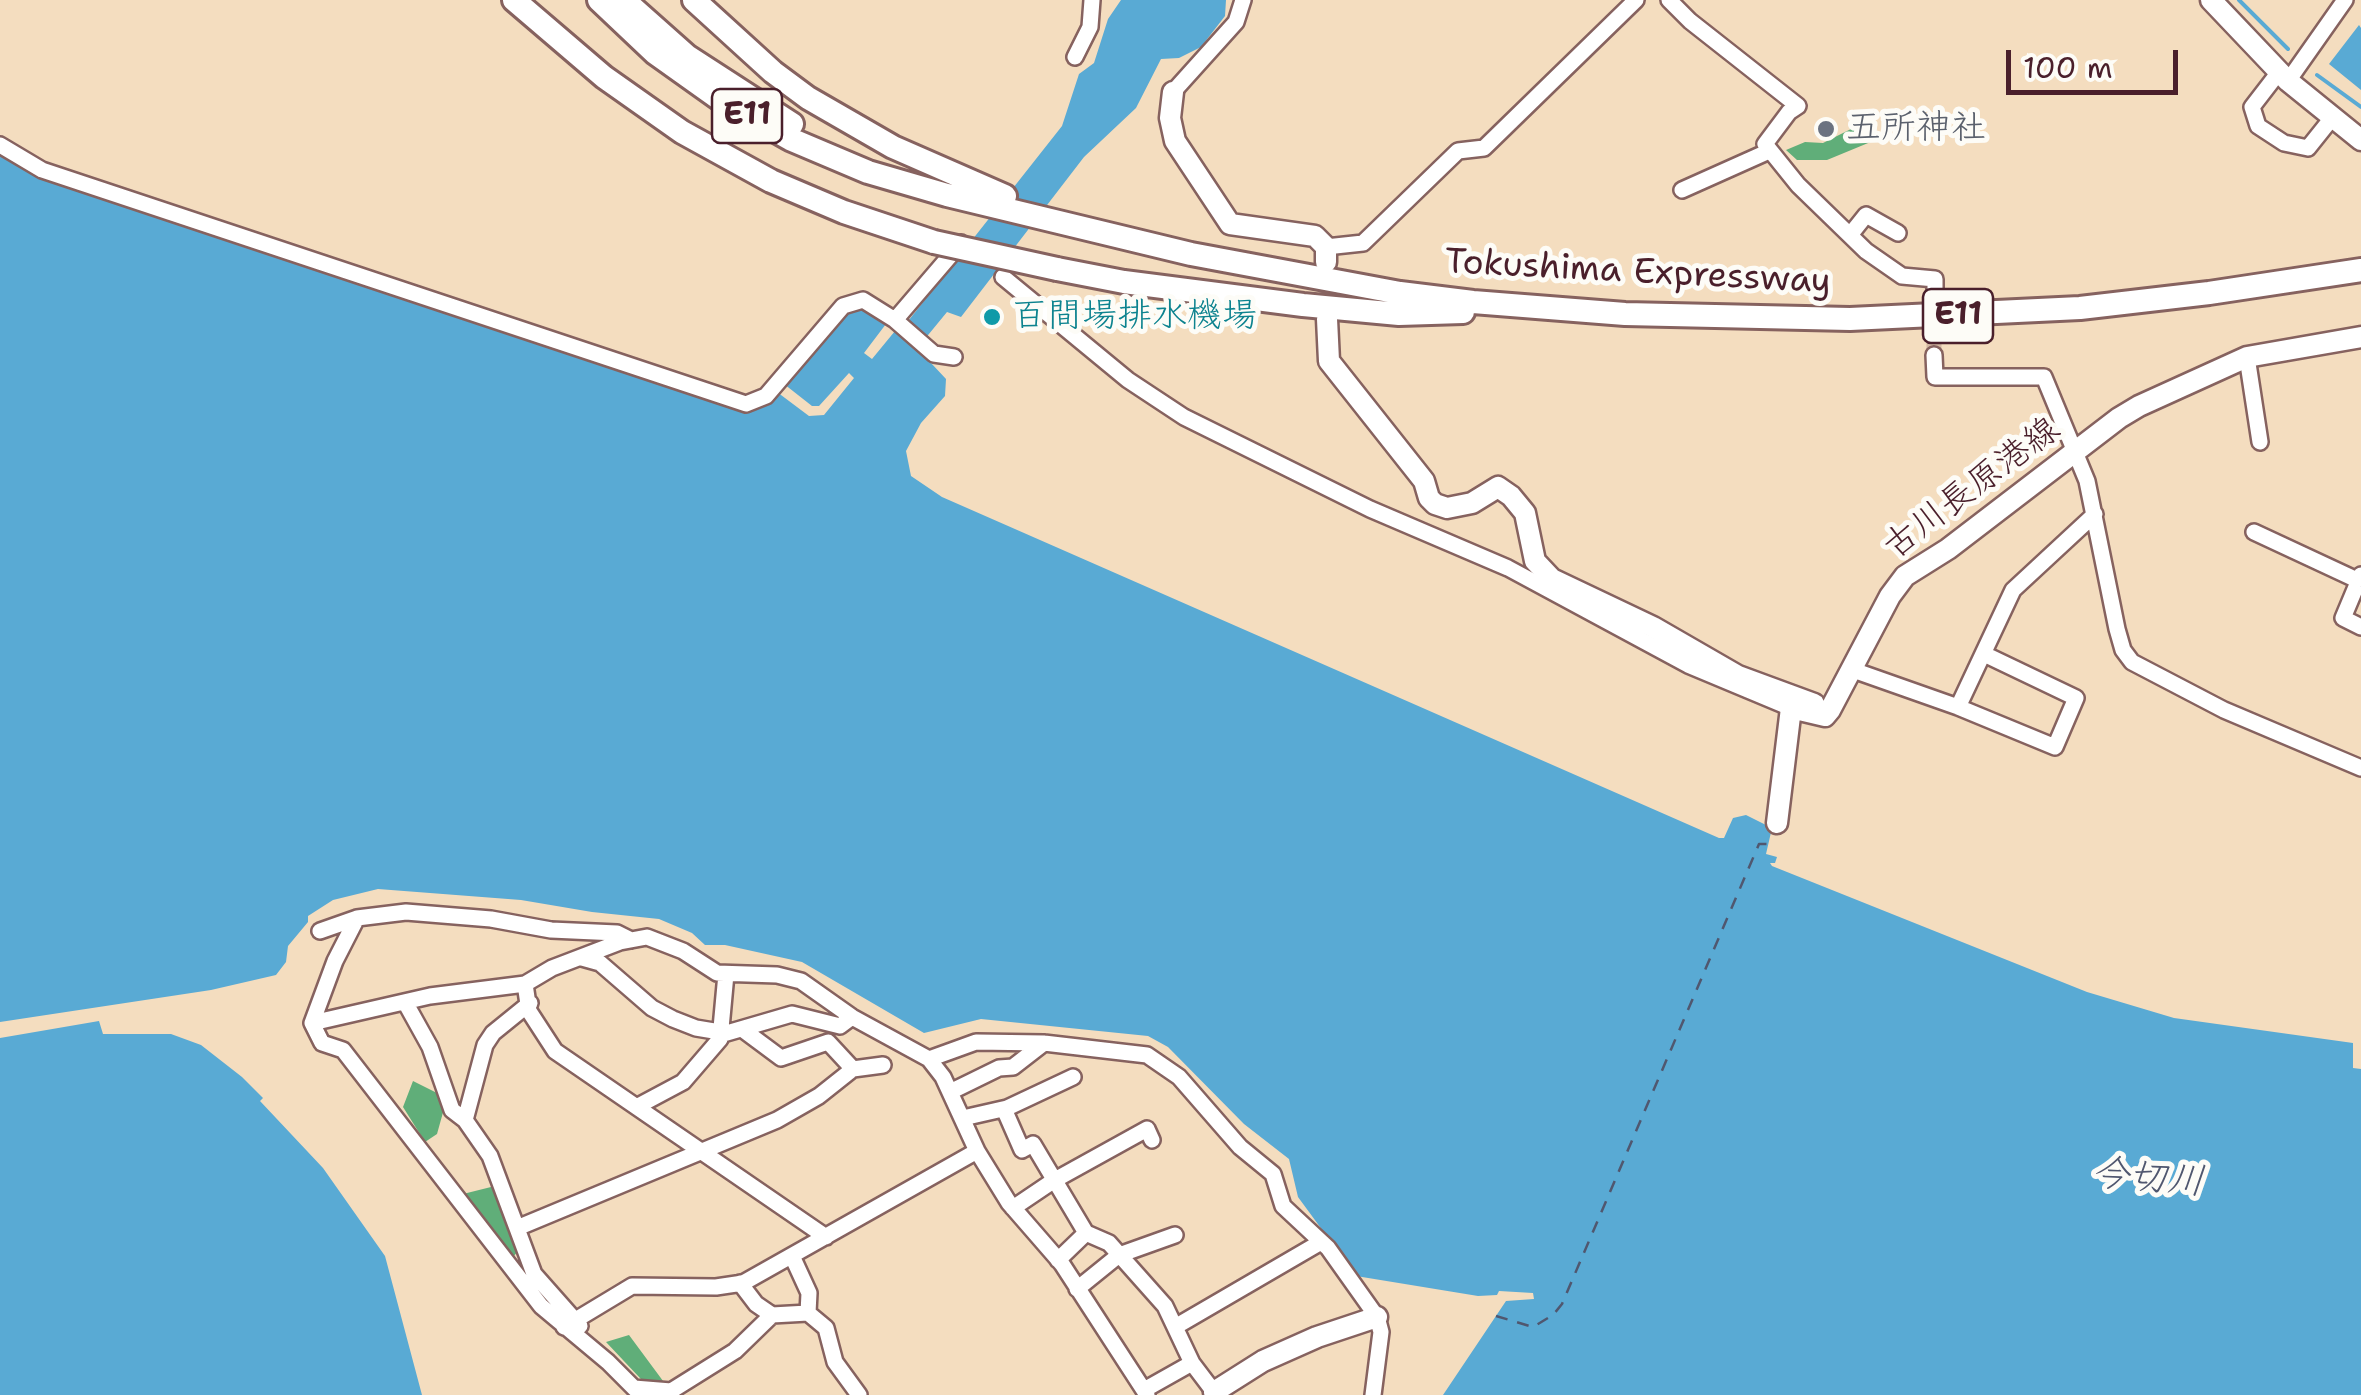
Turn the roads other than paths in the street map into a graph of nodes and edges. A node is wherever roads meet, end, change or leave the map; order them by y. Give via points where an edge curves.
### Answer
1 (514, 0) edge
2 (600, 0) edge
3 (624, 0) edge
4 (694, 0) edge
5 (1092, 0) edge
6 (1243, 0) edge
7 (1636, 0) edge
8 (1669, 0) edge
9 (2211, 0) edge
10 (2344, 0) edge
11 (1075, 57) dead end
12 (2283, 76) junction
13 (1173, 92) joint
14 (2332, 118) junction
15 (2361, 140) edge
16 (0, 146) edge
17 (1768, 152) junction
18 (921, 188) junction
19 (1682, 190) dead end
20 (1088, 230) junction
21 (1898, 233) dead end
22 (1850, 236) junction
23 (960, 243) dead end
24 (1326, 254) joint
25 (2361, 270) edge
26 (1002, 277) dead end
27 (1934, 294) dead end
28 (1551, 309) junction
29 (1327, 318) dead end
30 (897, 323) junction
31 (2361, 337) edge
32 (1934, 355) dead end
33 (954, 357) dead end
34 (2247, 357) junction
35 (2260, 442) dead end
36 (2075, 450) junction
37 (2095, 514) junction
38 (2254, 532) dead end
39 (2359, 578) edge
40 (2361, 627) edge
41 (1984, 654) junction
42 (1854, 670) junction
43 (1958, 707) junction
44 (1791, 708) junction
45 (1830, 710) junction
46 (2361, 768) edge
47 (1777, 823) dead end
48 (357, 918) junction
49 (320, 931) dead end
50 (631, 940) junction
51 (582, 958) junction
52 (726, 974) junction
53 (526, 984) junction
54 (404, 1002) junction
55 (530, 1003) junction
56 (852, 1018) junction
57 (312, 1023) junction
58 (742, 1029) junction
59 (720, 1034) junction
60 (1044, 1043) junction
61 (929, 1059) junction
62 (882, 1064) dead end
63 (853, 1069) junction
64 (1073, 1077) dead end
65 (950, 1092) junction
66 (638, 1106) junction
67 (1004, 1108) junction
68 (962, 1118) junction
69 (465, 1120) junction
70 (1152, 1140) dead end
71 (978, 1151) junction
72 (705, 1152) junction
73 (1053, 1181) junction
74 (1013, 1208) junction
75 (517, 1228) junction
76 (1086, 1234) junction
77 (1175, 1234) dead end
78 (826, 1237) junction
79 (1321, 1242) junction
80 (1119, 1255) junction
81 (792, 1256) junction
82 (1058, 1260) junction
83 (740, 1283) junction
84 (1077, 1289) junction
85 (808, 1313) junction
86 (772, 1315) junction
87 (1377, 1317) junction
88 (570, 1324) junction
89 (1174, 1326) junction
90 (1192, 1363) junction
91 (637, 1391) edge
92 (1141, 1392) edge
93 (1214, 1394) edge
94 (859, 1395) edge
95 (1373, 1395) edge

1 - 28 highway, bridge via 682,132 789,188 934,242 1218,296 1398,314
2 - 18 highway, Tokushima Expressway / E11 via 656,53 742,113 826,155
3 - 18 highway, Tokushima Expressway / E11 via 724,82 836,148
4 - 20 highway via 772,72 892,148
5 - 11 street via 1090,28
6 - 13 street via 1236,22
7 - 24 street via 1484,148 1458,151 1363,243
8 - 17 street via 1798,106 1765,144
9 - 12 main road
10 - 12 street
12 - 14 main road
12 - 14 street via 2252,107 2258,126 2284,143 2308,148
13 - 24 main road via 1176,141 1230,224 1316,236
14 - 15 main road
16 - 30 street via 42,170 746,404 766,396 843,306 863,300
17 - 19 street
17 - 22 street
18 - 20 highway, Tokushima Expressway / E11
20 - 28 highway, Tokushima Expressway / E11 via 1259,269
21 - 22 street via 1866,215
22 - 27 street via 1902,276 1935,279
23 - 30 street
25 - 28 highway, Tokushima Expressway / E11 via 2080,308 1965,316 1736,318
26 - 44 street via 1184,417 1508,568 1688,665
29 - 45 main road via 1329,361 1435,504 1472,502 1498,487 1525,513 1536,561 1552,579 1738,676
30 - 33 street via 934,354
31 - 34 main road, 古川長原港線
32 - 36 street via 1935,377 2044,377
34 - 35 street
34 - 36 main road, 古川長原港線 via 2139,406
36 - 37 street
36 - 42 main road, 古川長原港線 via 1905,576
37 - 41 street via 2013,590
37 - 46 street via 2116,629 2132,662
38 - 39 street
39 - 40 street via 2343,618
41 - 43 street
41 - 43 street via 2076,698 2055,747
42 - 43 street
42 - 45 main road, 古川長原港線
44 - 45 main road via 1825,716
44 - 47 main road
48 - 49 street
48 - 50 street via 406,912 617,933
48 - 57 street
50 - 51 street
50 - 52 street via 647,937
51 - 53 street
51 - 59 street via 600,964 652,1008
52 - 56 street via 801,981
52 - 59 street
53 - 54 street
53 - 55 street
54 - 57 street
54 - 69 street via 430,1048 452,1110
55 - 66 street via 556,1052
55 - 69 street via 485,1045
56 - 58 street via 840,1026 792,1014
56 - 61 street
57 - 88 street via 322,1043 343,1050 540,1306
58 - 59 street
58 - 63 street via 781,1058 828,1042
59 - 66 street via 684,1082
60 - 61 street via 976,1042
60 - 65 street via 1014,1068 999,1068
60 - 79 street via 1147,1054 1180,1077 1240,1147 1273,1174 1283,1206
61 - 65 street
62 - 63 street
63 - 72 street via 777,1120
64 - 67 street
65 - 68 street
66 - 72 street
67 - 68 street
67 - 73 street via 1022,1150 1033,1144
68 - 71 street
69 - 75 street via 490,1156
70 - 73 street via 1147,1130
71 - 74 street
71 - 78 street
72 - 75 street
72 - 78 street
73 - 74 street
73 - 76 street
74 - 82 street
75 - 88 street via 534,1274
76 - 80 street
76 - 82 street
77 - 80 street
78 - 81 street
79 - 87 street
79 - 89 street
80 - 84 street
80 - 89 street via 1165,1306
81 - 83 street
81 - 85 street via 809,1293
82 - 84 street
83 - 86 street
83 - 88 street via 632,1286
84 - 92 street
85 - 86 street
85 - 94 street via 826,1328 835,1362
86 - 91 street via 735,1350 671,1391
87 - 93 main road via 1263,1361
87 - 95 street via 1381,1343
88 - 91 street
89 - 90 street
90 - 92 street
90 - 93 street

